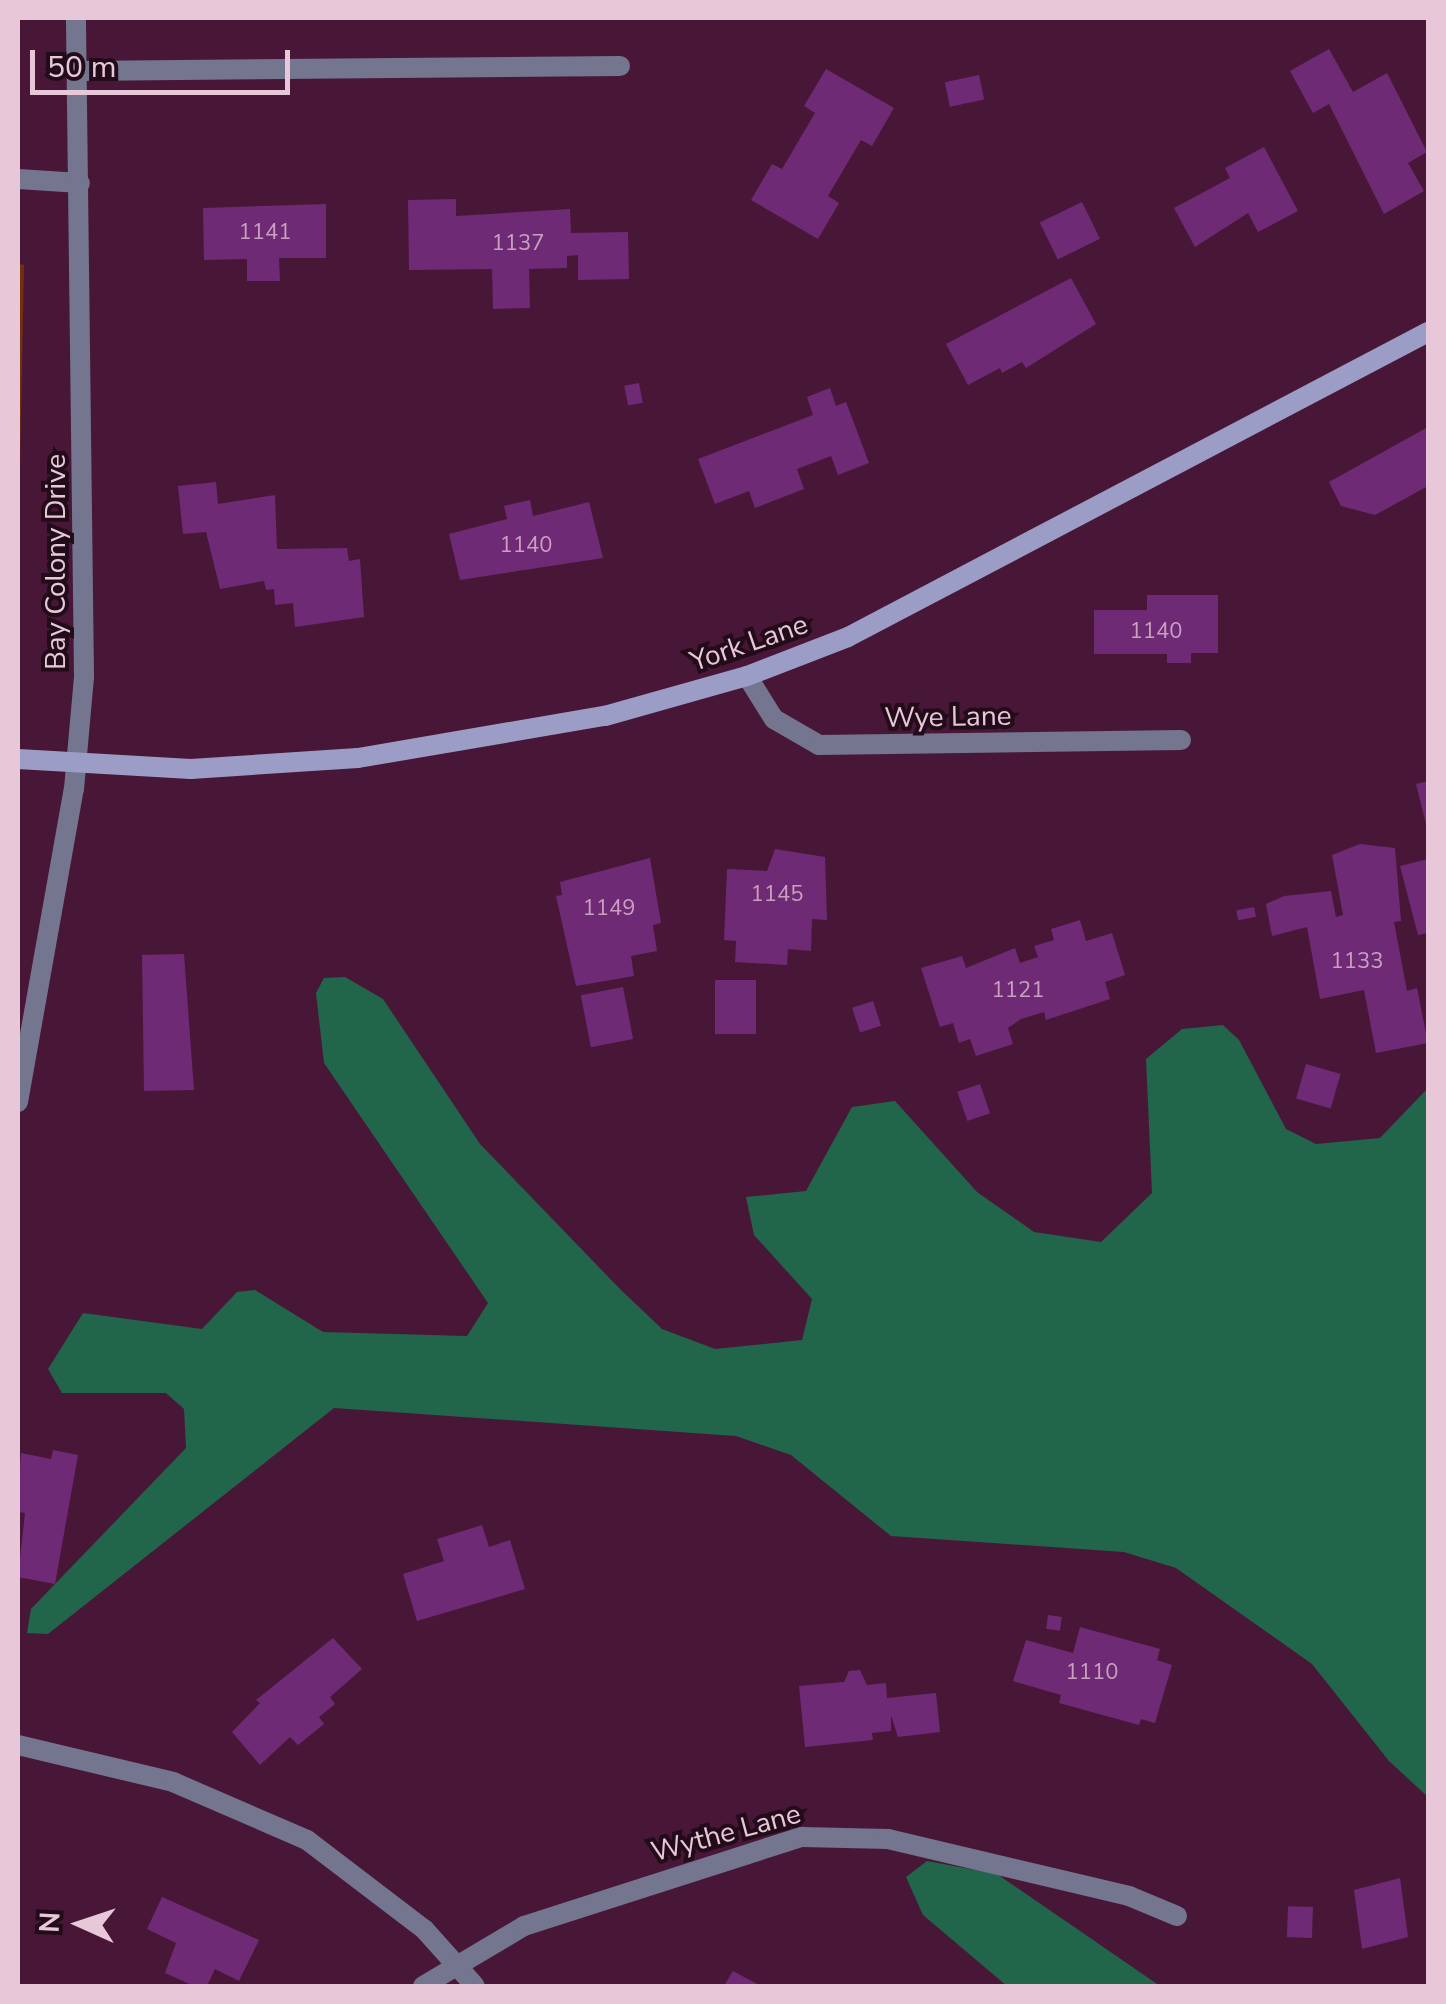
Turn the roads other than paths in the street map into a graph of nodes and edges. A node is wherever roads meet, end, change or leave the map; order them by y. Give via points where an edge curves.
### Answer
1 (76, 18) edge
2 (620, 66) dead end
3 (77, 72) junction
4 (18, 179) edge
5 (80, 183) junction
6 (1428, 332) edge
7 (747, 676) junction
8 (1181, 740) dead end
9 (18, 759) edge
10 (77, 763) junction
11 (18, 1102) edge
12 (18, 1744) edge
13 (1177, 1916) dead end
14 (456, 1962) junction
15 (423, 1986) edge
16 (475, 1986) edge

1 - 3 street, Bay Colony Drive
2 - 3 street
3 - 5 street, Bay Colony Drive
4 - 5 street
5 - 10 street, Bay Colony Drive via 84,677
6 - 7 street, York Lane via 848,637
7 - 8 street, Wye Lane via 774,719 818,745
7 - 10 street, York Lane via 587,720 358,758 191,769
9 - 10 street, York Lane
10 - 11 street, Bay Colony Drive
12 - 14 street via 236,1804 307,1840 384,1894
13 - 14 street, Wythe Lane via 1129,1896 846,1833 802,1837 596,1898
14 - 15 street, Wythe Lane
14 - 16 street

